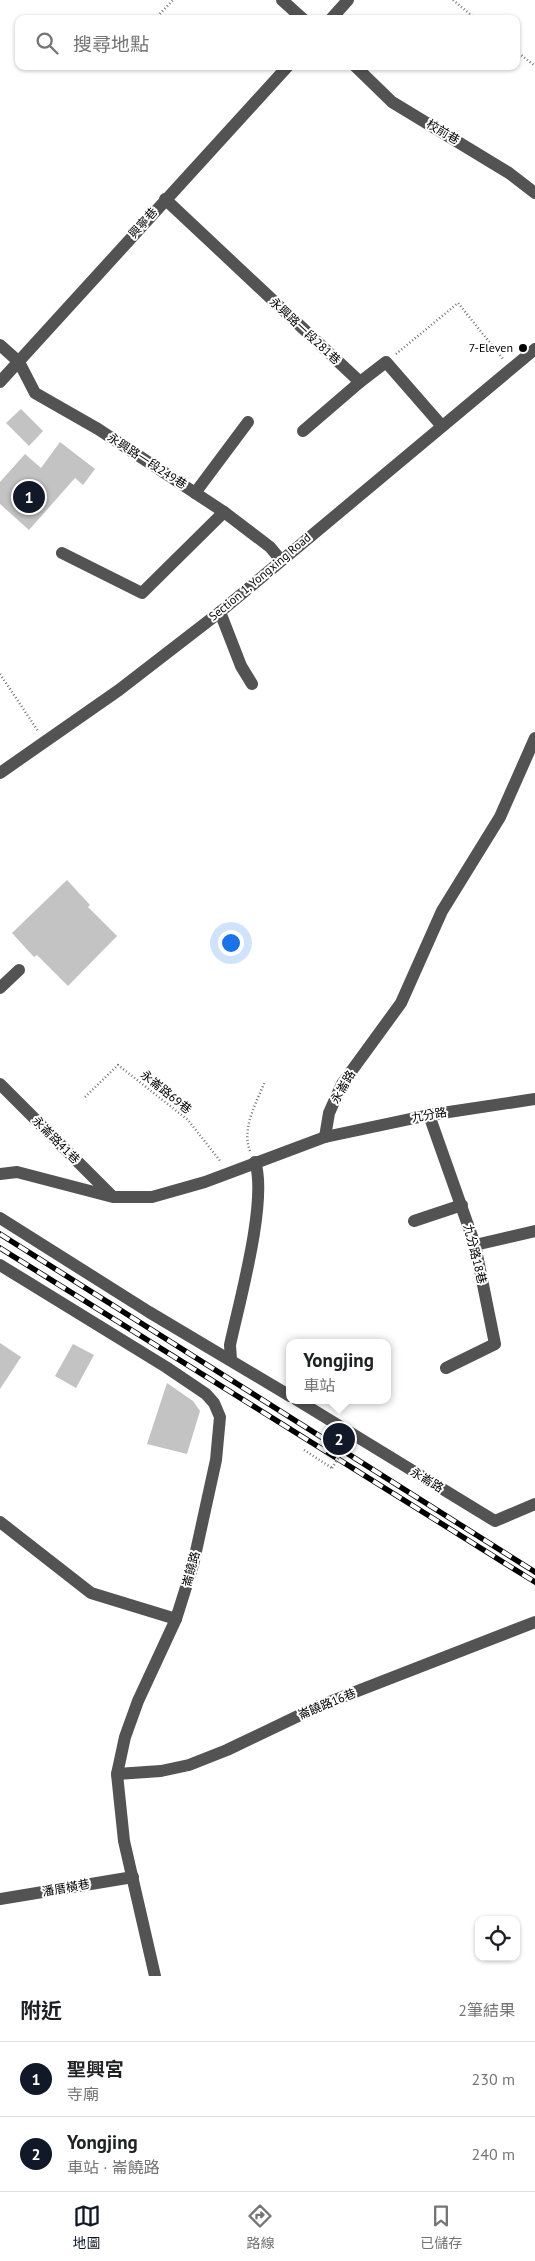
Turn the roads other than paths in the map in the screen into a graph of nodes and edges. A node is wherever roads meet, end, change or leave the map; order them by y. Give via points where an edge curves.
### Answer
1 (282, 0) edge
2 (348, 0) edge
3 (299, 15) edge
4 (335, 15) edge
5 (284, 70) edge
6 (359, 70) edge
7 (535, 193) edge
8 (165, 199) junction
9 (0, 345) edge
10 (535, 349) edge
11 (19, 362) junction
12 (0, 382) edge
13 (360, 382) junction
14 (248, 422) dead end
15 (441, 425) junction
16 (304, 431) dead end
17 (195, 493) junction
18 (224, 512) junction
19 (62, 553) dead end
20 (280, 560) junction
21 (220, 612) junction
22 (252, 684) dead end
23 (535, 738) edge
24 (0, 773) edge
25 (19, 970) dead end
26 (0, 988) edge
27 (0, 1084) edge
28 (535, 1099) edge
29 (429, 1115) junction
30 (325, 1137) junction
31 (255, 1162) junction
32 (0, 1174) edge
33 (113, 1197) junction
34 (462, 1205) junction
35 (0, 1218) edge
36 (414, 1221) dead end
37 (535, 1232) edge
38 (475, 1245) junction
39 (0, 1265) edge
40 (231, 1360) junction
41 (446, 1368) dead end
42 (286, 1394) edge
43 (304, 1404) edge
44 (535, 1504) edge
45 (0, 1522) edge
46 (176, 1618) junction
47 (535, 1622) edge
48 (117, 1774) junction
49 (132, 1877) junction
50 (0, 1899) edge
51 (155, 1976) edge

1 - 3 street
2 - 4 street
5 - 8 street, 興寧巷
6 - 7 street, 校前巷 via 392,102 509,173
8 - 11 street, 興寧巷
8 - 13 street, 永興路一段281巷
9 - 11 street
10 - 15 street, Section 1, Yongxing Road
11 - 12 street, 興寧巷
11 - 17 street, 永興路一段249巷 via 35,393 98,429
13 - 15 street via 386,362
13 - 16 street
14 - 17 street
15 - 20 street, Section 1, Yongxing Road
17 - 18 street, 永興路一段249巷
18 - 19 street via 142,593
18 - 20 street, 永興路一段249巷 via 270,547
20 - 21 street, Section 1, Yongxing Road
21 - 22 street
21 - 24 street, Section 1, Yongxing Road via 119,690
23 - 30 street, 永崙路 via 500,817 442,911 401,1003 342,1084 329,1113
25 - 26 street
27 - 33 street, 永崙路41巷
28 - 29 street, 九分路
29 - 30 street, 九分路
29 - 34 street, 九分路18巷
30 - 31 street
31 - 33 street via 205,1182 152,1197
31 - 40 street via 259,1174 253,1240 230,1345
32 - 33 street via 17,1172
34 - 36 street
34 - 38 street, 九分路18巷
35 - 40 street via 148,1312
37 - 38 street
38 - 41 street, 九分路18巷 via 495,1344
39 - 46 street, 崙饒路 via 166,1367 214,1403 220,1417 216,1460 193,1565
40 - 42 street
43 - 44 street, 永崙路 via 495,1520
45 - 46 street via 91,1594
46 - 48 street, 崙饒路 via 138,1701 125,1737
47 - 48 street, 崙饒路16巷 via 319,1706 189,1765 162,1771
48 - 49 street, 崙饒路 via 124,1841
49 - 50 street, 潘厝橫巷
49 - 51 street, 崙饒路

